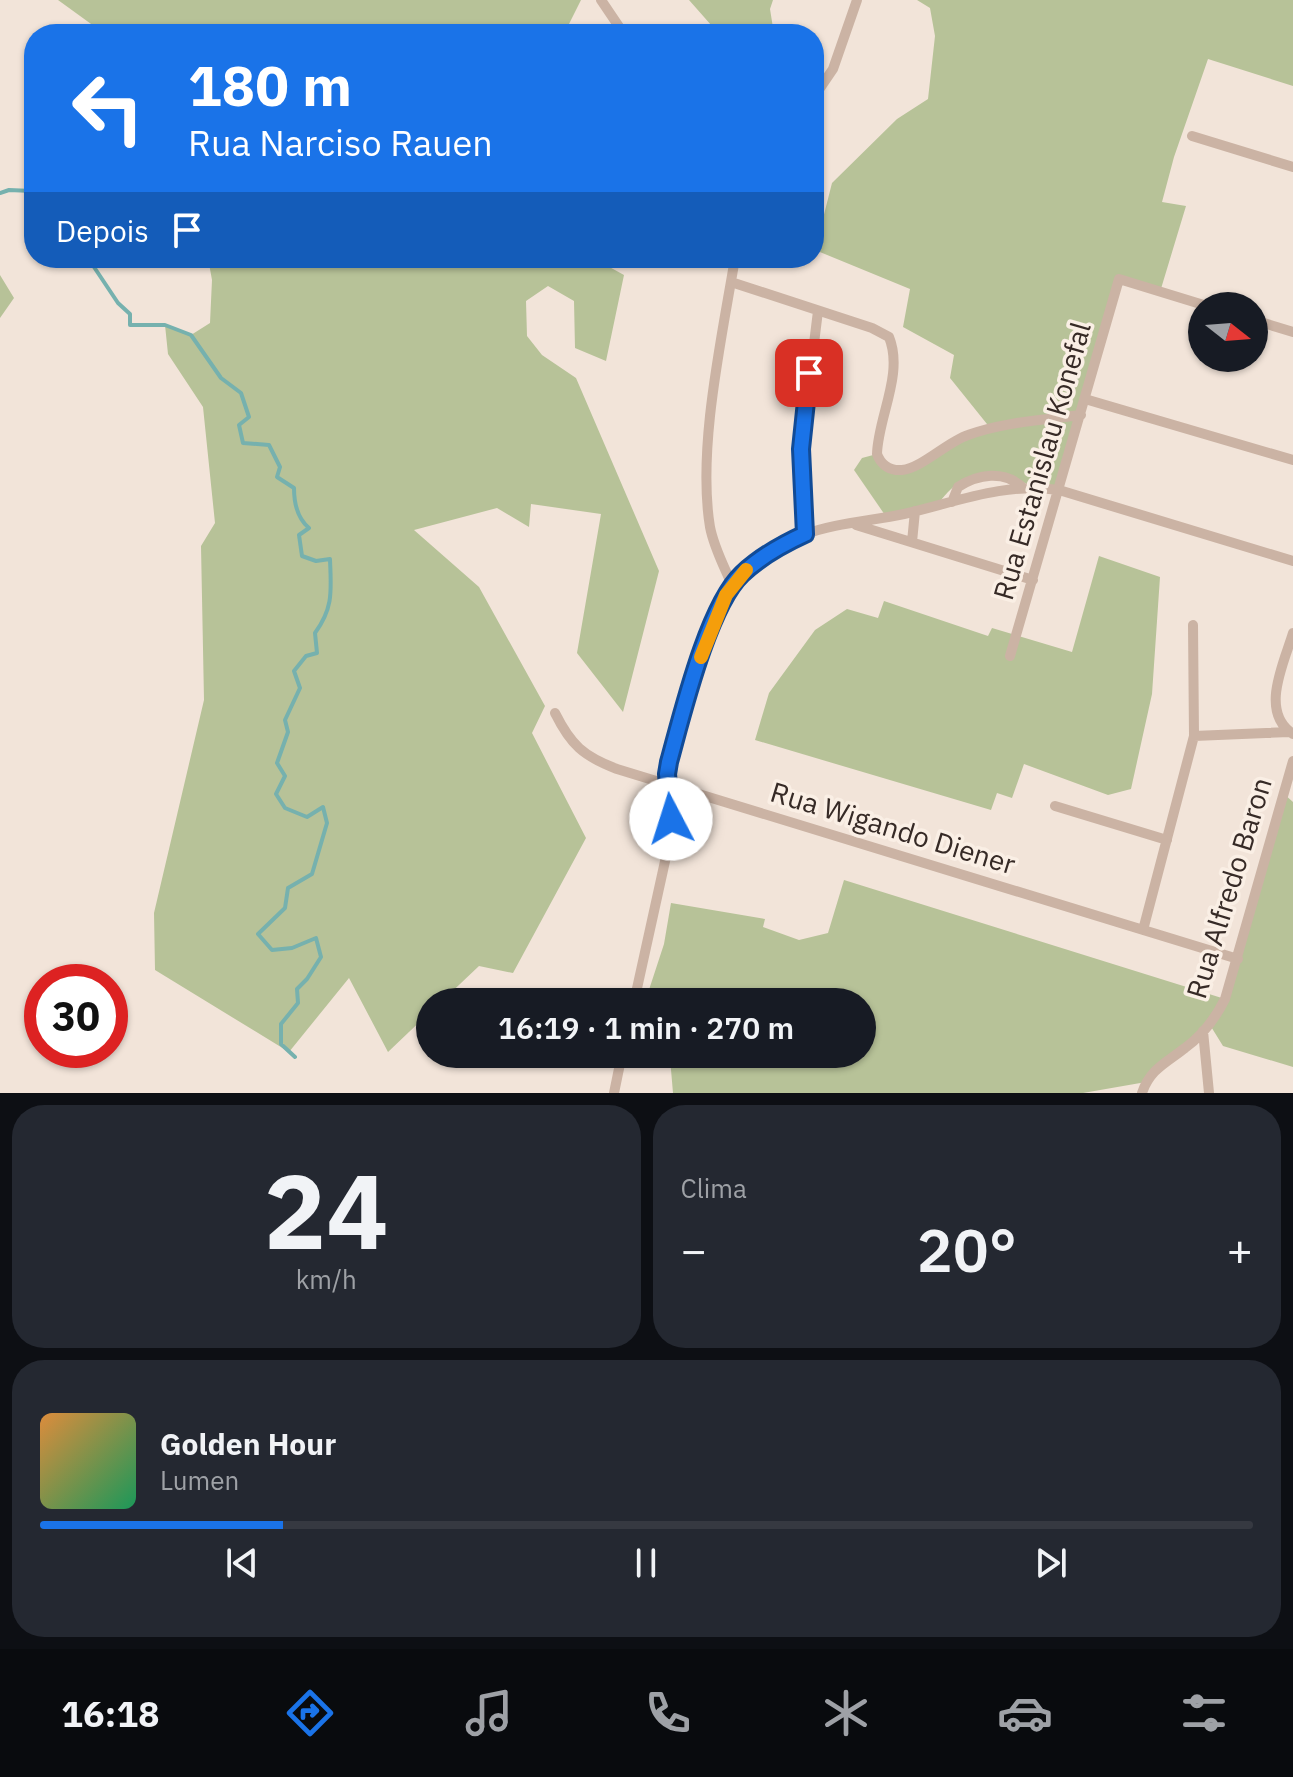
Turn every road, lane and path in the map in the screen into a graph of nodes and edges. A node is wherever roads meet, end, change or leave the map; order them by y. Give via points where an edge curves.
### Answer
1 (601, 0) edge
2 (857, 0) edge
3 (617, 24) edge
4 (824, 82) edge
5 (1192, 136) dead end
6 (1293, 167) edge
7 (733, 268) edge
8 (731, 282) junction
9 (1188, 300) edge
10 (818, 311) junction
11 (1268, 324) edge
12 (1293, 332) edge
13 (1085, 399) junction
14 (1081, 415) junction
15 (1293, 460) edge
16 (1022, 487) junction
17 (1059, 490) junction
18 (952, 502) junction
19 (915, 511) junction
20 (854, 524) junction
21 (805, 534) junction
22 (912, 542) junction
23 (1293, 561) edge
24 (1033, 580) junction
25 (732, 585) junction
26 (1193, 625) dead end
27 (1293, 633) edge
28 (1010, 656) dead end
29 (555, 713) dead end
30 (1291, 733) edge
31 (1194, 736) junction
32 (1293, 761) edge
33 (669, 784) junction
34 (1055, 806) dead end
35 (1167, 840) junction
36 (1143, 930) junction
37 (1238, 959) junction
38 (637, 988) edge
39 (1203, 1031) junction
40 (619, 1068) edge
41 (614, 1093) edge
42 (1142, 1093) edge
43 (1209, 1093) edge

1 - 3 street
2 - 4 street
5 - 6 street
7 - 8 street
8 - 10 street
8 - 25 street via 712,408 708,489 713,538
9 - 13 street, Rua Estanislau Konefal via 1119,279
10 - 14 street via 889,337 892,369 877,454 886,467 909,468 974,433
10 - 21 street via 801,449
11 - 12 street
13 - 14 street, Rua Estanislau Konefal
13 - 15 street
14 - 17 street, Rua Estanislau Konefal
16 - 17 street
16 - 18 street
16 - 18 street via 1006,477 982,476 958,487
17 - 23 street
17 - 24 street, Rua Estanislau Konefal
18 - 19 street
19 - 20 street
19 - 22 street
20 - 21 street
20 - 22 street
21 - 25 street via 759,561
22 - 24 street
24 - 28 street, Rua Estanislau Konefal
25 - 33 street via 683,711 669,762
26 - 31 street
27 - 30 street via 1276,699 1278,716
29 - 33 street, Rua Wigando Diener via 571,742 588,756
30 - 31 street
31 - 35 street
32 - 37 street, Rua Alfredo Baron
33 - 36 street, Rua Wigando Diener
33 - 38 street via 671,834
34 - 35 street
35 - 36 street
36 - 37 street, Rua Wigando Diener
37 - 39 street, Rua Alfredo Baron via 1225,999
39 - 42 street, Rua Alfredo Baron via 1154,1070
39 - 43 street
40 - 41 street

